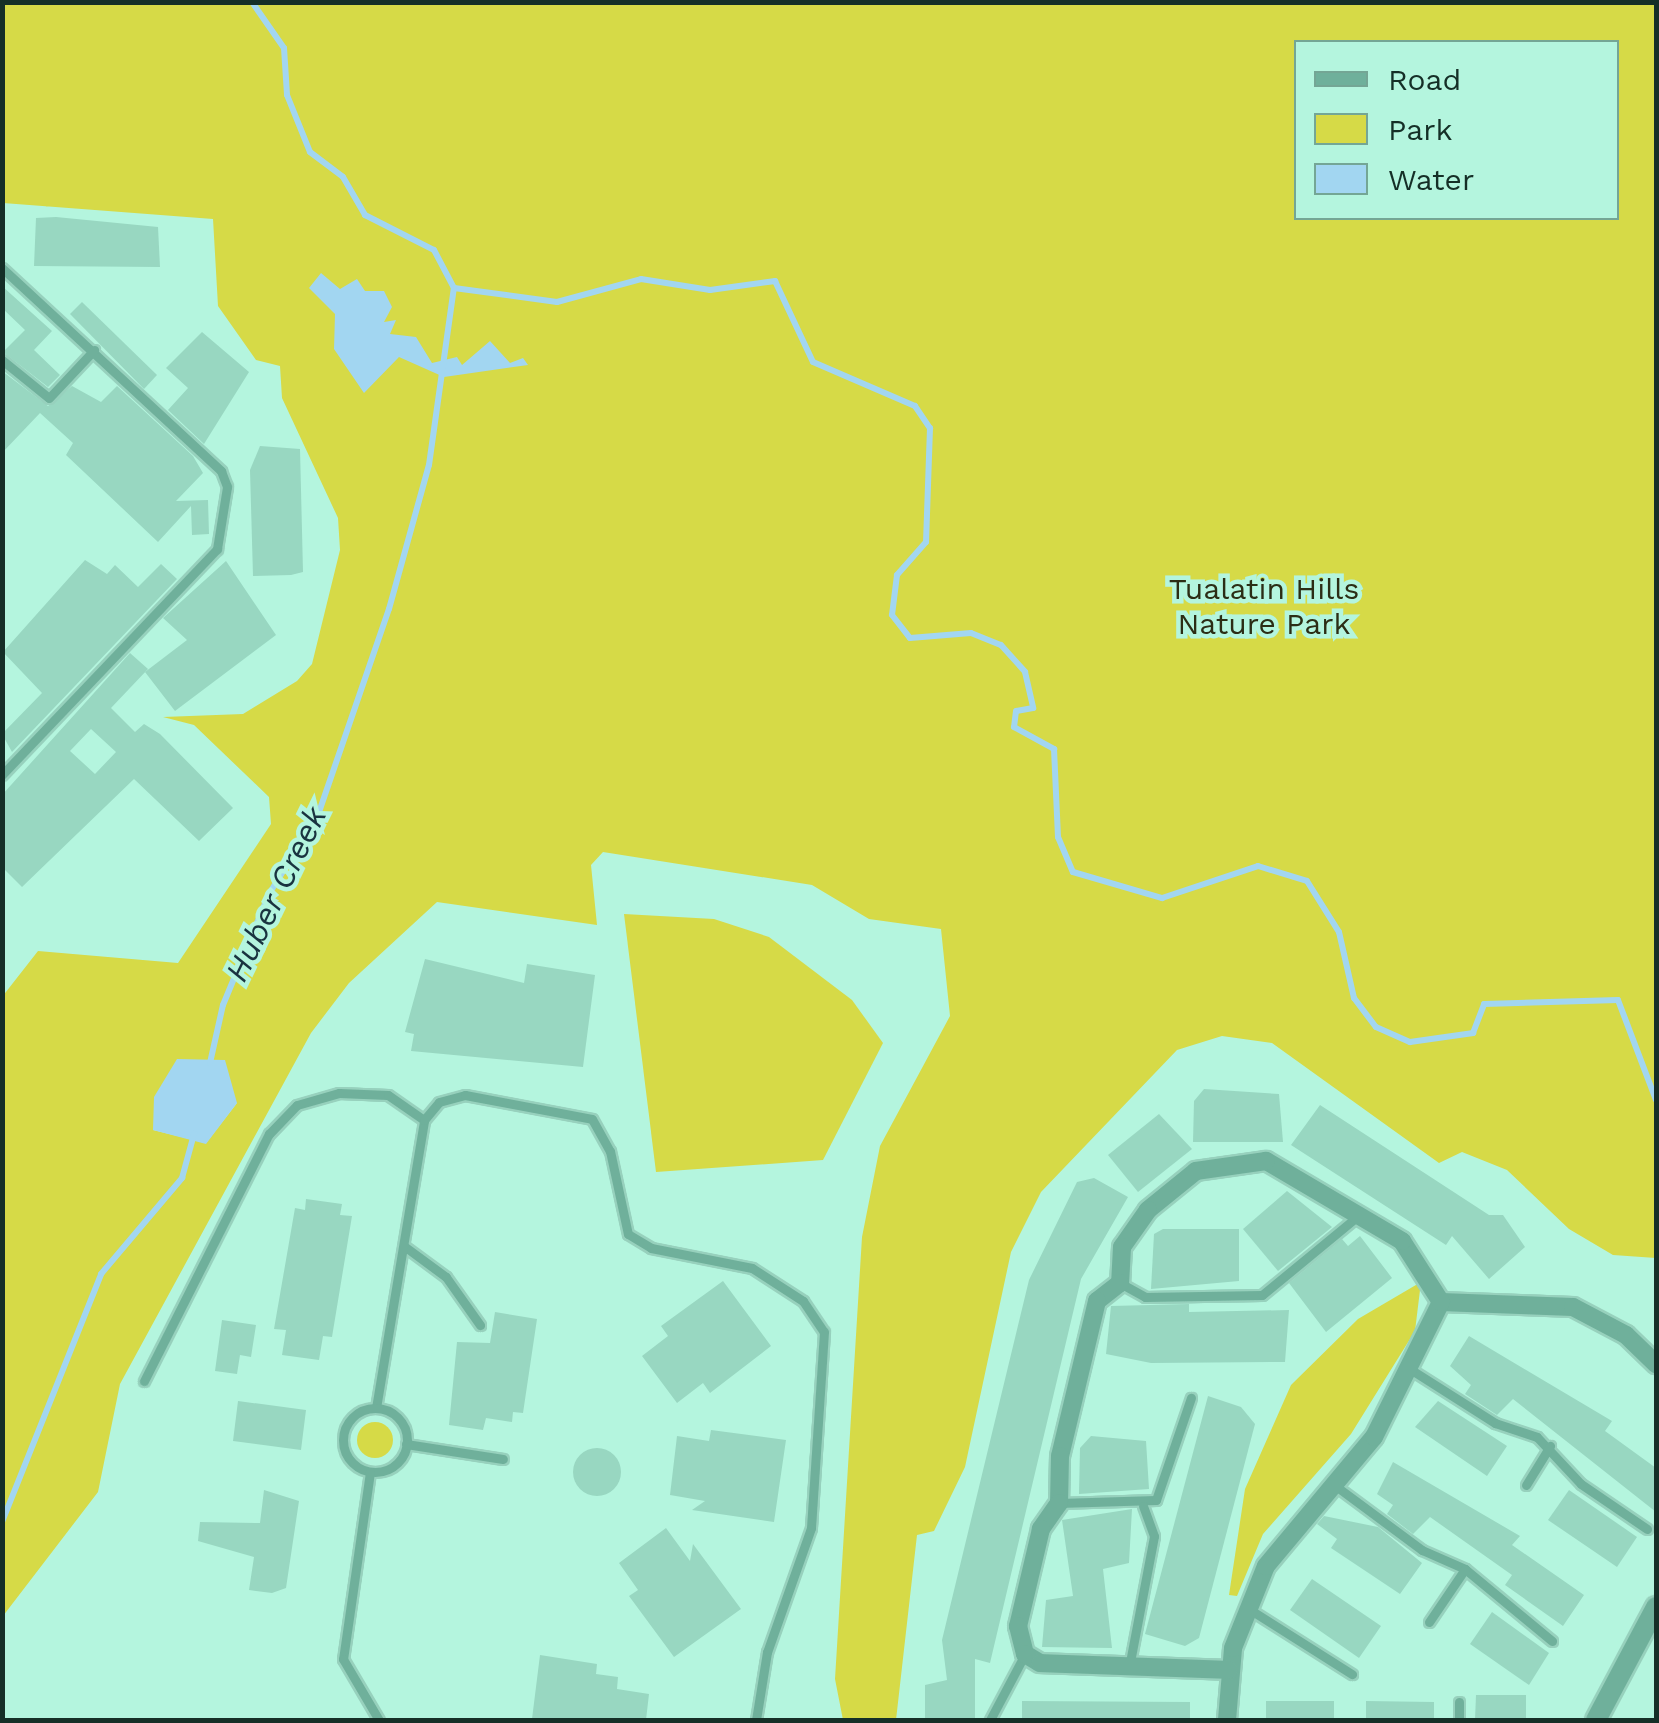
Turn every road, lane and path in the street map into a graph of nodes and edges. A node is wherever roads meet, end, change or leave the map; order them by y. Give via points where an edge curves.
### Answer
1 (2, 268) edge
2 (94, 350) junction
3 (2, 360) edge
4 (2, 775) edge
5 (424, 1120) junction
6 (1360, 1213) junction
7 (404, 1246) junction
8 (1120, 1282) junction
9 (1441, 1302) junction
10 (480, 1325) dead end
11 (1656, 1364) edge
12 (1410, 1369) junction
13 (144, 1381) dead end
14 (1192, 1398) dead end
15 (376, 1408) junction
16 (406, 1444) junction
17 (1550, 1446) junction
18 (502, 1458) dead end
19 (370, 1472) junction
20 (1333, 1484) junction
21 (1526, 1485) dead end
22 (1059, 1503) junction
23 (1143, 1506) junction
24 (1647, 1529) dead end
25 (1465, 1569) junction
26 (1246, 1608) junction
27 (1656, 1608) edge
28 (1429, 1622) dead end
29 (1552, 1641) dead end
30 (1025, 1654) junction
31 (1130, 1662) junction
32 (1229, 1670) junction
33 (1352, 1674) dead end
34 (1459, 1702) dead end
35 (378, 1720) edge
36 (756, 1720) edge
37 (990, 1720) edge
38 (1227, 1720) edge
39 (1460, 1720) edge
40 (1596, 1720) edge

1 - 2 lane
2 - 3 lane via 49,398
2 - 4 lane via 221,471 226,525 217,548
5 - 7 lane
5 - 13 lane via 388,1095 339,1092 297,1105 269,1134
5 - 36 lane via 440,1102 465,1095 592,1118 610,1151 628,1234 652,1248 752,1268 817,1318 826,1363 811,1528 768,1652
6 - 8 lane via 1262,1295 1145,1296
6 - 8 street via 1278,1163 1208,1166 1139,1220 1118,1258
6 - 9 street via 1414,1251
7 - 10 lane via 446,1277
7 - 15 lane
8 - 22 street via 1098,1300 1060,1456
9 - 11 street via 1572,1307 1626,1335
9 - 12 street
12 - 17 lane
12 - 20 street via 1374,1438
14 - 23 lane via 1160,1495
15 - 16 lane via 402,1422
15 - 19 lane via 351,1418 343,1437 347,1457
16 - 18 lane
16 - 19 lane via 394,1466
17 - 21 lane
17 - 24 lane via 1581,1484
19 - 35 lane via 343,1658
20 - 25 lane via 1422,1550
20 - 26 street via 1278,1548
22 - 23 lane
22 - 30 street via 1041,1529 1018,1626
23 - 31 lane via 1154,1536
25 - 28 lane
25 - 29 lane
26 - 32 street
26 - 33 lane
27 - 40 street
30 - 31 street via 1040,1663
30 - 37 lane
31 - 32 street
32 - 38 street
34 - 39 lane

